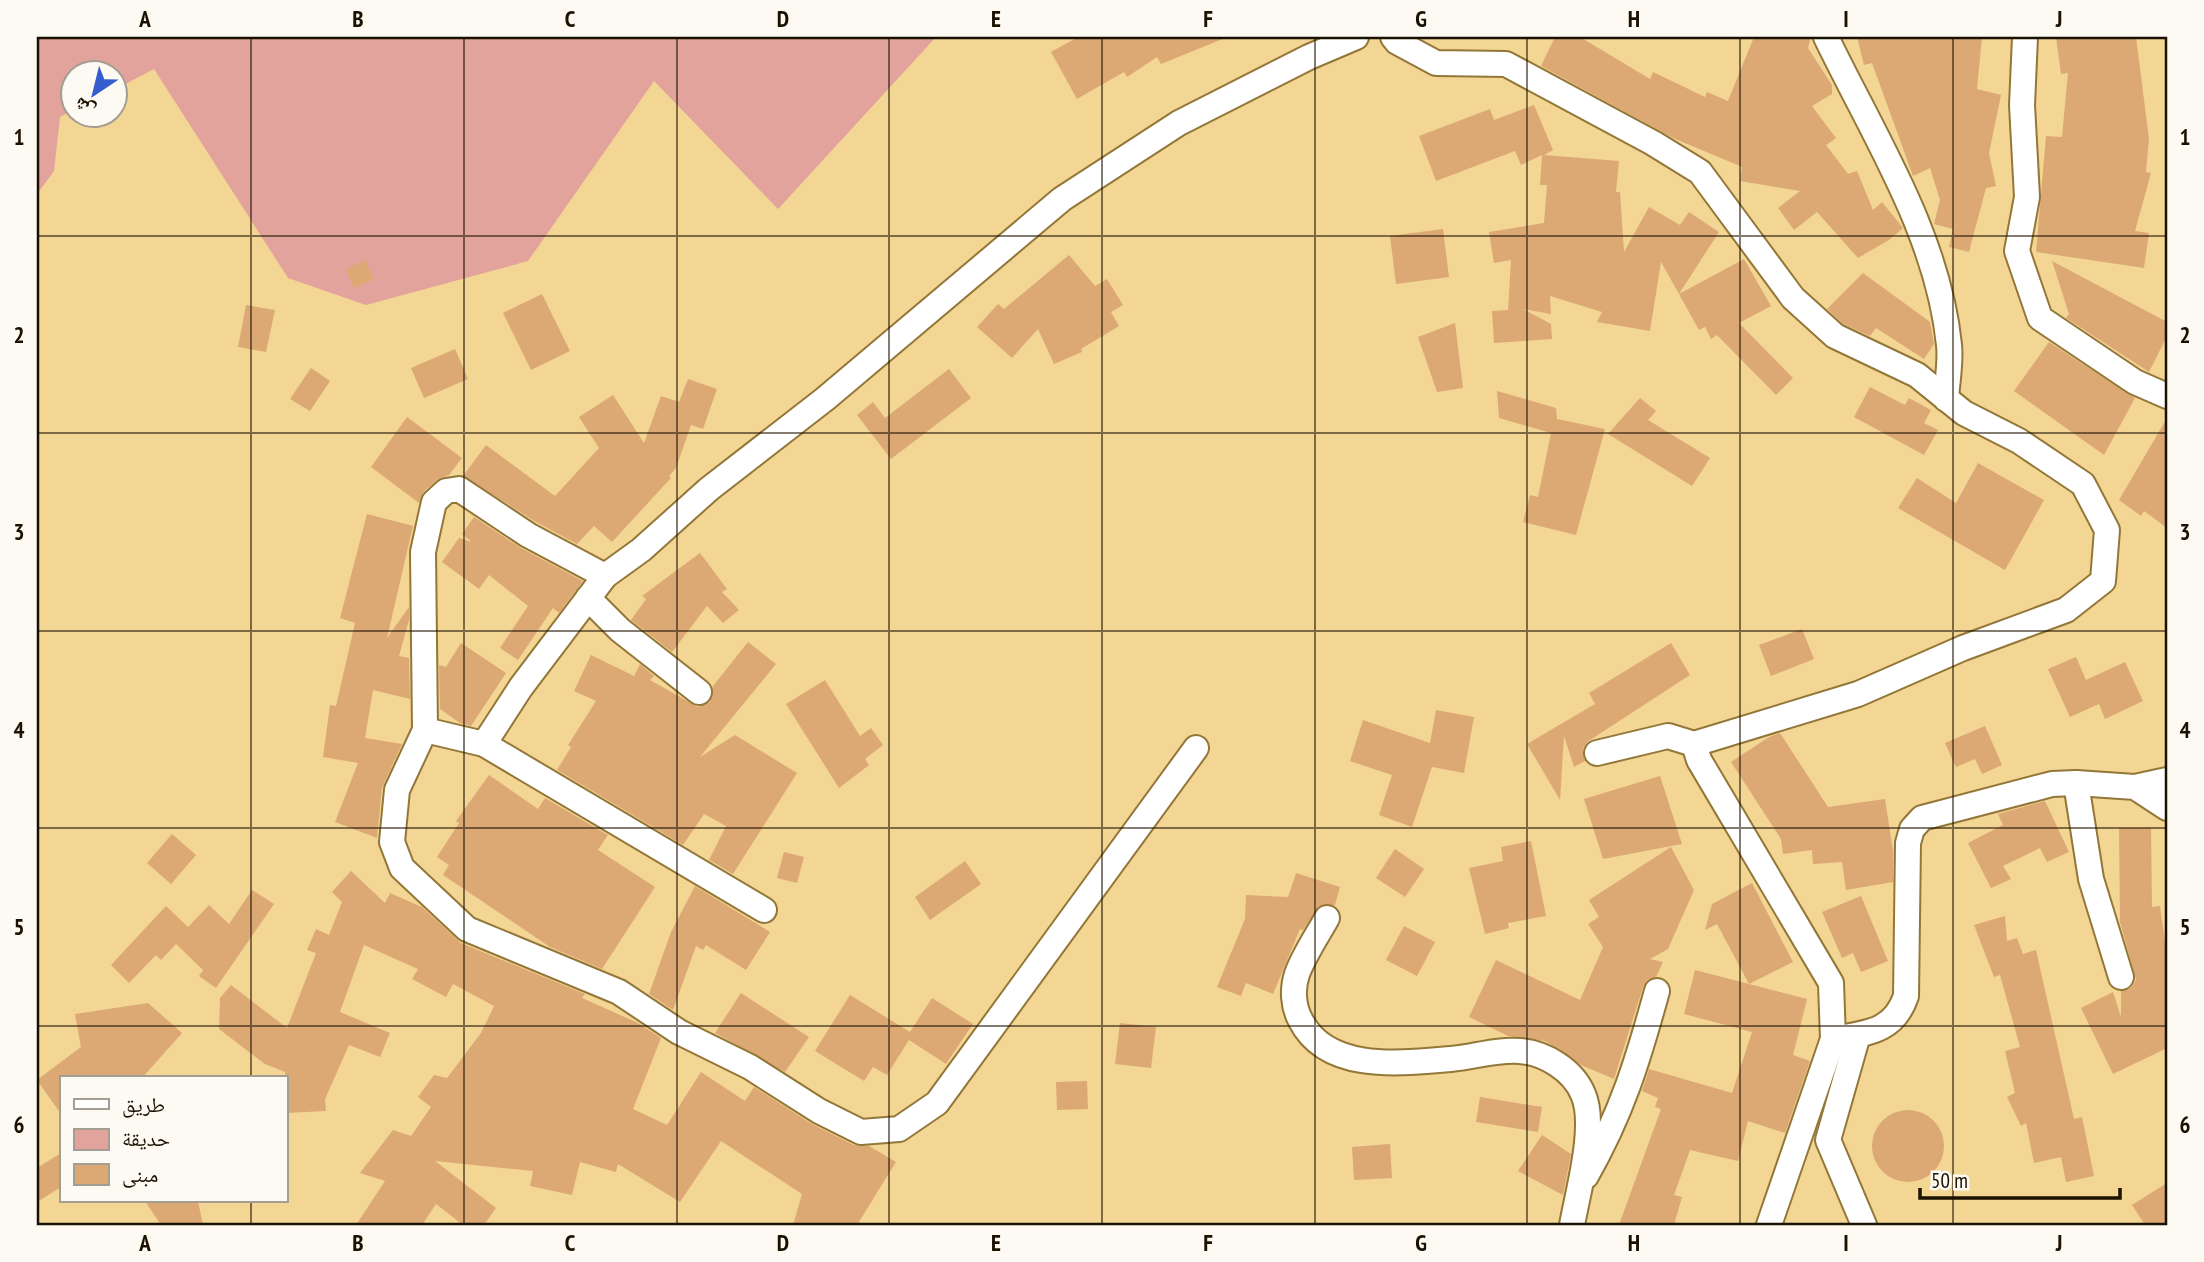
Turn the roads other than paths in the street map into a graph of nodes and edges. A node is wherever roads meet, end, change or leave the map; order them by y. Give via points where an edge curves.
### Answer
1 (1356, 37) edge
2 (1393, 37) edge
3 (1826, 37) edge
4 (2025, 37) edge
5 (2167, 397) edge
6 (1946, 399) junction
7 (605, 576) junction
8 (588, 598) junction
9 (699, 692) dead end
10 (425, 730) junction
11 (484, 744) junction
12 (1694, 744) junction
13 (1196, 748) dead end
14 (1597, 753) dead end
15 (2167, 780) edge
16 (2076, 783) junction
17 (2134, 787) junction
18 (2167, 807) edge
19 (764, 910) dead end
20 (1327, 918) dead end
21 (2121, 977) dead end
22 (1657, 991) dead end
23 (1858, 1035) junction
24 (1833, 1039) junction
25 (1578, 1189) junction
26 (1572, 1225) edge
27 (1769, 1225) edge
28 (1864, 1225) edge

1 - 7 street via 1179,123 1062,199 825,400
2 - 6 street via 1436,63 1506,64 1700,172 1793,298 1835,336 1917,375
3 - 6 street via 1895,174 1938,278 1950,347
4 - 5 street via 2022,105 2027,197 2017,251 2039,318 2135,382
6 - 12 street via 2083,484 2107,530 2103,581 2066,610 1858,694
7 - 8 street
7 - 10 street via 528,535 459,489 446,491 434,502 423,552
8 - 9 street via 620,630
8 - 11 street
10 - 11 street
10 - 13 street via 397,790 392,842 402,868 467,929 619,992 679,1031 861,1132 899,1129 937,1103
11 - 19 street
12 - 14 street via 1668,736
12 - 24 street via 1699,760 1831,983
15 - 17 street
16 - 17 street
16 - 21 street via 2091,879
16 - 23 street via 2052,784 1928,814 1917,823 1908,843 1906,996 1889,1024 1880,1031
17 - 18 street
20 - 25 street via 1297,974 1294,989 1299,1018 1316,1041 1370,1062 1452,1059 1504,1051 1538,1054 1553,1061 1577,1082 1588,1109
22 - 25 street via 1632,1080 1613,1127
23 - 24 street
23 - 28 street via 1828,1140
24 - 27 street
25 - 26 street

